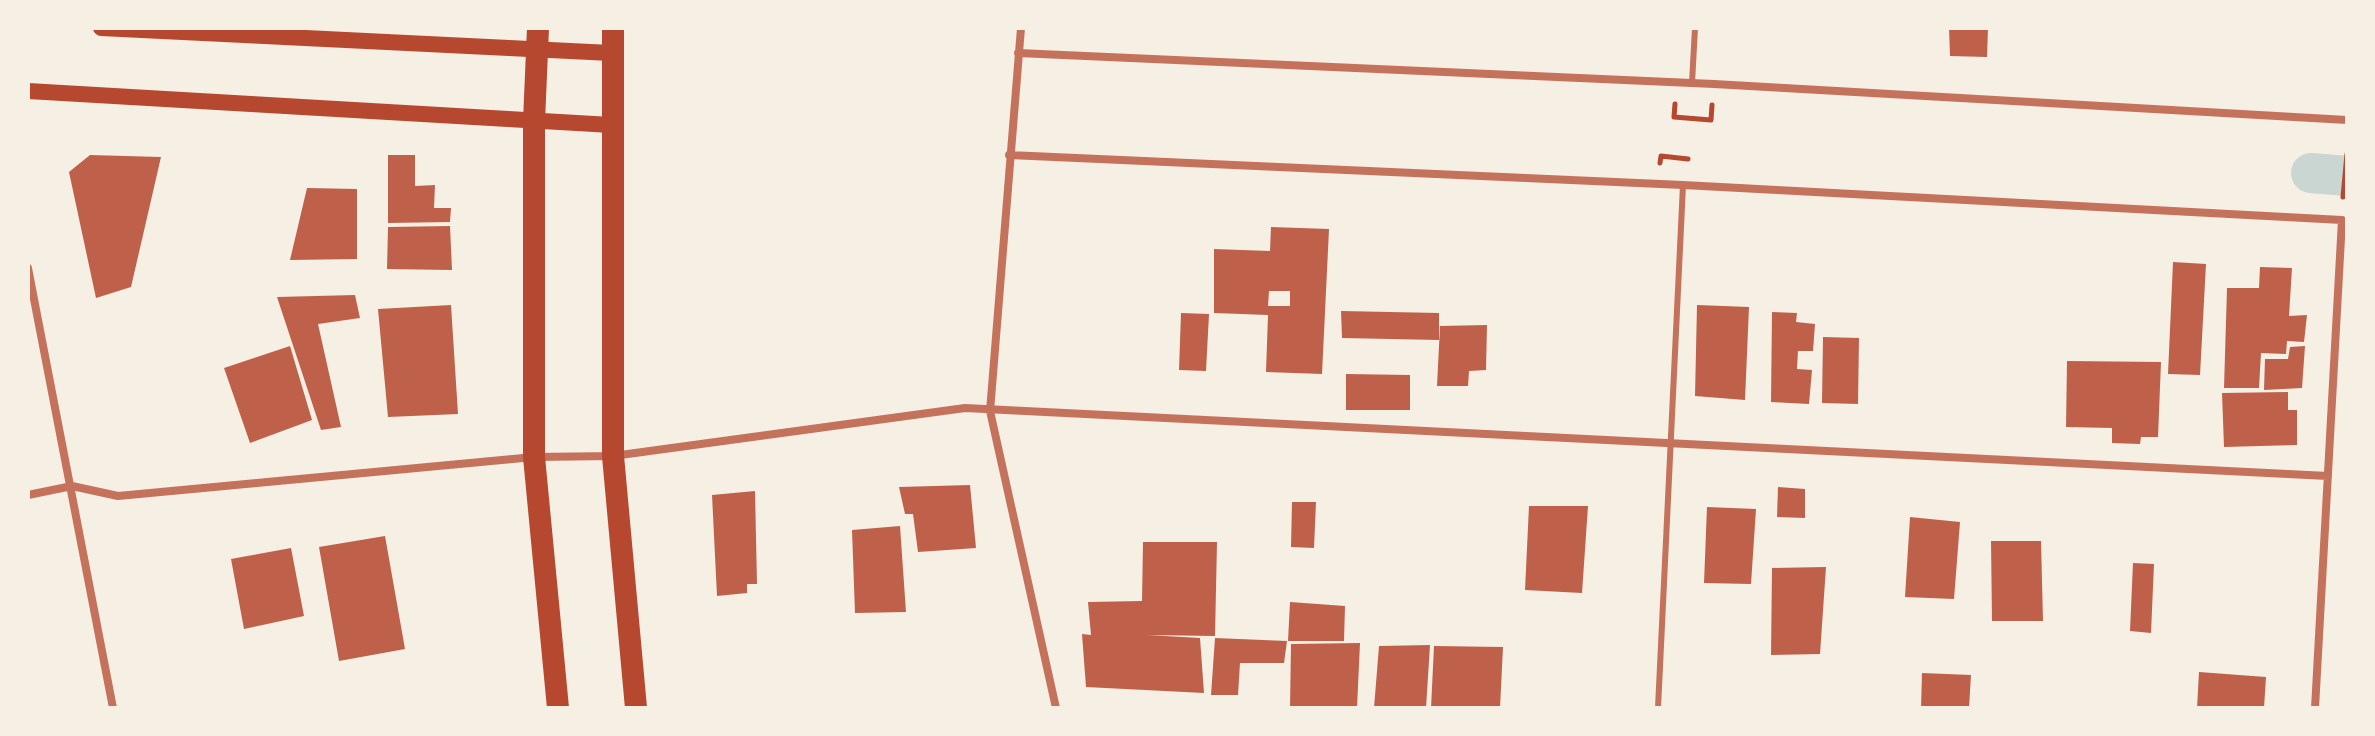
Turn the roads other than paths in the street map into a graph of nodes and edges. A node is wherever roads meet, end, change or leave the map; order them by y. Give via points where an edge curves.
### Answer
1 (101, 28) edge
2 (613, 28) edge
3 (1021, 28) edge
4 (1695, 28) edge
5 (538, 39) edge
6 (611, 53) junction
7 (1018, 53) junction
8 (1692, 83) junction
9 (28, 91) edge
10 (2347, 120) edge
11 (534, 121) junction
12 (611, 125) junction
13 (1009, 155) junction
14 (1683, 185) junction
15 (2344, 220) edge
16 (28, 268) edge
17 (990, 411) junction
18 (1671, 445) junction
19 (613, 456) junction
20 (534, 457) junction
21 (2328, 476) junction
22 (72, 486) junction
23 (28, 495) edge
24 (113, 708) edge
25 (558, 708) edge
26 (636, 708) edge
27 (1056, 708) edge
28 (1658, 708) edge
29 (2315, 708) edge

1 - 5 main road
2 - 6 highway
3 - 7 street
4 - 8 lane
5 - 6 main road
5 - 11 highway
6 - 12 highway
7 - 8 street
7 - 13 street
8 - 10 street
9 - 11 main road
11 - 12 main road
11 - 20 highway
12 - 19 highway
13 - 14 street
13 - 17 street
14 - 15 street
14 - 18 lane
15 - 21 street
16 - 22 street
17 - 18 street
17 - 19 street via 965,408
17 - 27 street
18 - 21 street
18 - 28 lane
19 - 20 street
19 - 26 highway
20 - 22 street via 118,496
20 - 25 highway
21 - 29 street
22 - 23 street
22 - 24 street

